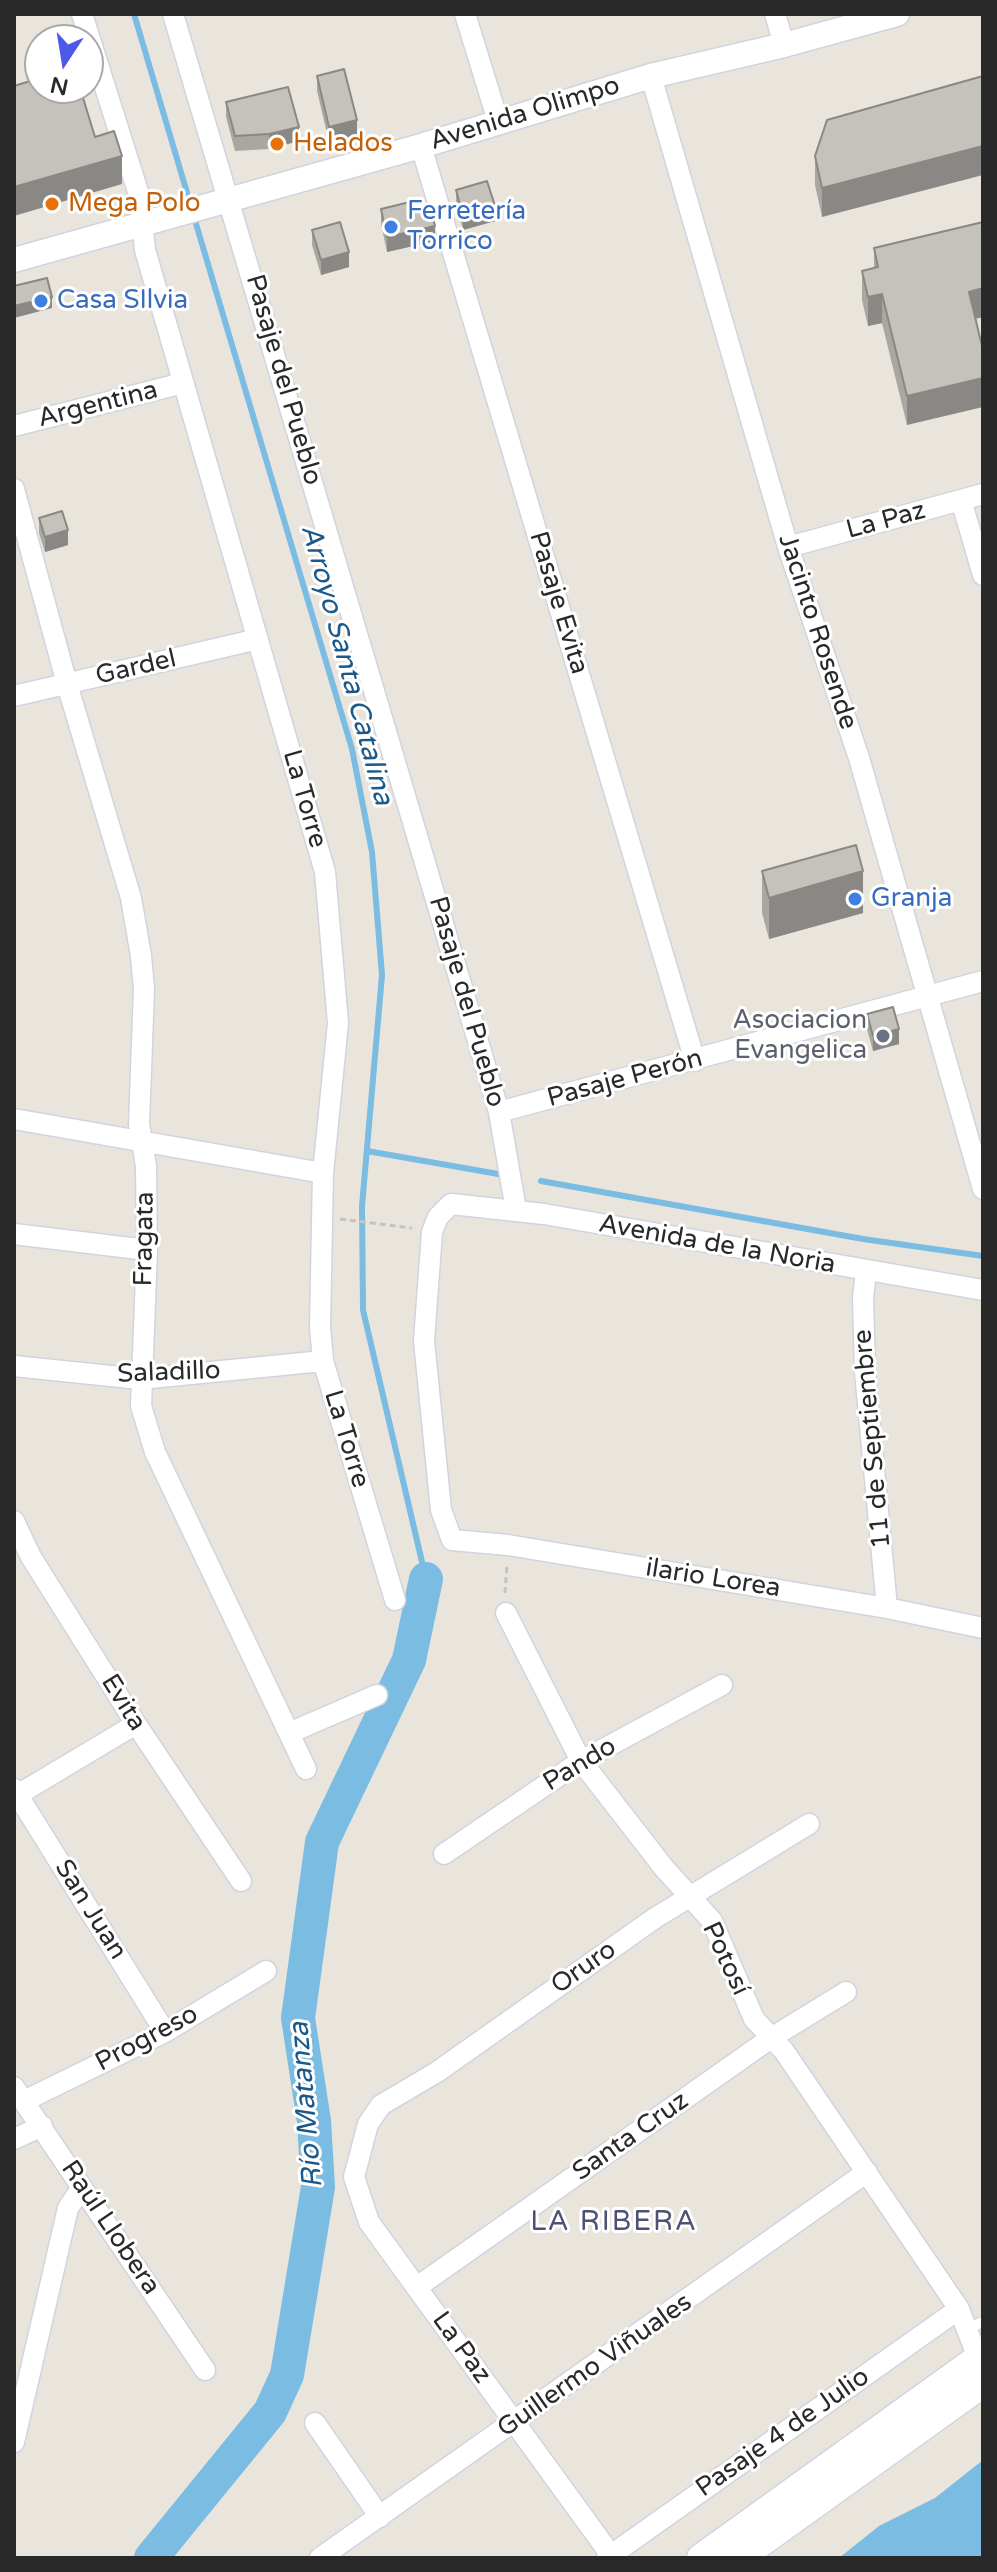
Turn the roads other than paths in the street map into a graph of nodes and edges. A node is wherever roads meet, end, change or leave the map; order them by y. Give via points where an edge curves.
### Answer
1 (82, 14) edge
2 (173, 14) edge
3 (465, 14) edge
4 (775, 14) edge
5 (897, 14) edge
6 (784, 45) junction
7 (651, 76) junction
8 (498, 121) junction
9 (421, 146) junction
10 (219, 202) junction
11 (149, 223) junction
12 (14, 260) edge
13 (183, 383) junction
14 (14, 426) edge
15 (14, 489) edge
16 (983, 494) edge
17 (961, 500) junction
18 (788, 547) junction
19 (983, 575) edge
20 (258, 639) junction
21 (67, 684) junction
22 (14, 696) edge
23 (983, 981) edge
24 (926, 997) junction
25 (695, 1061) junction
26 (499, 1112) junction
27 (14, 1119) edge
28 (141, 1141) junction
29 (323, 1173) junction
30 (983, 1189) edge
31 (516, 1210) junction
32 (14, 1234) edge
33 (147, 1250) junction
34 (866, 1271) junction
35 (983, 1290) edge
36 (323, 1361) junction
37 (14, 1366) edge
38 (140, 1379) junction
39 (14, 1521) edge
40 (446, 1532) joint
41 (395, 1600) dead end
42 (887, 1608) junction
43 (506, 1613) road end
44 (983, 1628) edge
45 (722, 1685) dead end
46 (377, 1695) dead end
47 (136, 1724) junction
48 (289, 1733) junction
49 (581, 1761) junction
50 (306, 1769) dead end
51 (15, 1793) edge
52 (809, 1824) dead end
53 (444, 1854) dead end
54 (241, 1881) dead end
55 (690, 1896) junction
56 (266, 1971) dead end
57 (846, 1992) dead end
58 (165, 2032) junction
59 (771, 2038) junction
60 (19, 2094) edge
61 (368, 2124) joint
62 (42, 2126) junction
63 (14, 2139) edge
64 (867, 2172) junction
65 (81, 2189) junction
66 (417, 2287) junction
67 (959, 2309) junction
68 (976, 2325) edge
69 (981, 2365) edge
70 (205, 2370) dead end
71 (315, 2423) dead end
72 (516, 2423) junction
73 (14, 2442) edge
74 (380, 2517) junction
75 (610, 2557) edge
76 (320, 2558) edge
77 (701, 2558) edge
78 (739, 2558) edge

1 - 11 street, La Torre
2 - 10 street, Pasaje del Pueblo
3 - 8 street
4 - 6 street
5 - 6 street, Avenida Olimpo
6 - 7 street, Avenida Olimpo
7 - 8 street, Avenida Olimpo
7 - 18 street, Jacinto Rosende
8 - 9 street, Avenida Olimpo
9 - 10 street, Avenida Olimpo
9 - 25 street, Pasaje Evita
10 - 11 street, Avenida Olimpo
10 - 26 street, Pasaje del Pueblo
11 - 12 street, Avenida Olimpo
11 - 13 street, La Torre via 145,250
13 - 14 street, Argentina
13 - 20 street, La Torre
15 - 21 street, Fragata
16 - 17 street, La Paz
17 - 18 street, La Paz
17 - 19 street
18 - 24 street, Jacinto Rosende via 859,758
20 - 21 street, Gardel
20 - 29 street, La Torre via 325,872 338,1023
21 - 22 street, Gardel
21 - 28 street, Fragata via 131,898 141,956
23 - 24 street, Pasaje Perón
24 - 25 street, Pasaje Perón
24 - 30 street, Jacinto Rosende
25 - 26 street, Pasaje Perón
26 - 31 street, Pasaje del Pueblo
27 - 28 street
28 - 29 street
28 - 33 street, Fragata
29 - 36 street, La Torre
31 - 34 street, Avenida de la Noria
31 - 40 street, Avenida de la Noria via 451,1204 432,1232 424,1341
32 - 33 street
33 - 38 street, Fragata
34 - 35 street, Avenida de la Noria
34 - 42 street, 11 de Septiembre via 865,1372
36 - 38 street, Saladillo
36 - 41 street, La Torre
37 - 38 street, Saladillo
38 - 48 street, Fragata via 141,1406 155,1452
39 - 47 street, Evita
40 - 42 street, ilario Lorea via 463,1543 508,1545
42 - 44 street, ilario Lorea
43 - 49 street, Potosí
45 - 49 street, Pando
46 - 48 street
47 - 51 street
47 - 54 street, Evita
48 - 50 street, Fragata
49 - 53 street, Pando
49 - 55 street, Potosí
51 - 58 street, San Juan
52 - 55 street, Oruro
55 - 59 street, Potosí via 712,1921 754,2019
55 - 61 street, Oruro via 437,2072 381,2105
56 - 58 street, Progreso
57 - 59 street, Santa Cruz
58 - 60 street, Progreso
59 - 64 street, Potosí
59 - 66 street, Santa Cruz
60 - 62 street, Raúl Llobera
61 - 66 street, La Paz via 354,2177 356,2191 369,2222
62 - 63 street
62 - 65 street, Raúl Llobera
64 - 67 street, Potosí
64 - 72 street, Guillermo Viñuales
65 - 70 street, Raúl Llobera
65 - 73 street via 68,2208
66 - 72 street, La Paz
67 - 68 street, Potosí
67 - 75 street, Pasaje 4 de Julio
68 - 69 street, Potosí
69 - 77 main road
69 - 78 main road
71 - 74 street
72 - 74 street, Guillermo Viñuales
72 - 75 street, La Paz
74 - 76 street, Guillermo Viñuales

